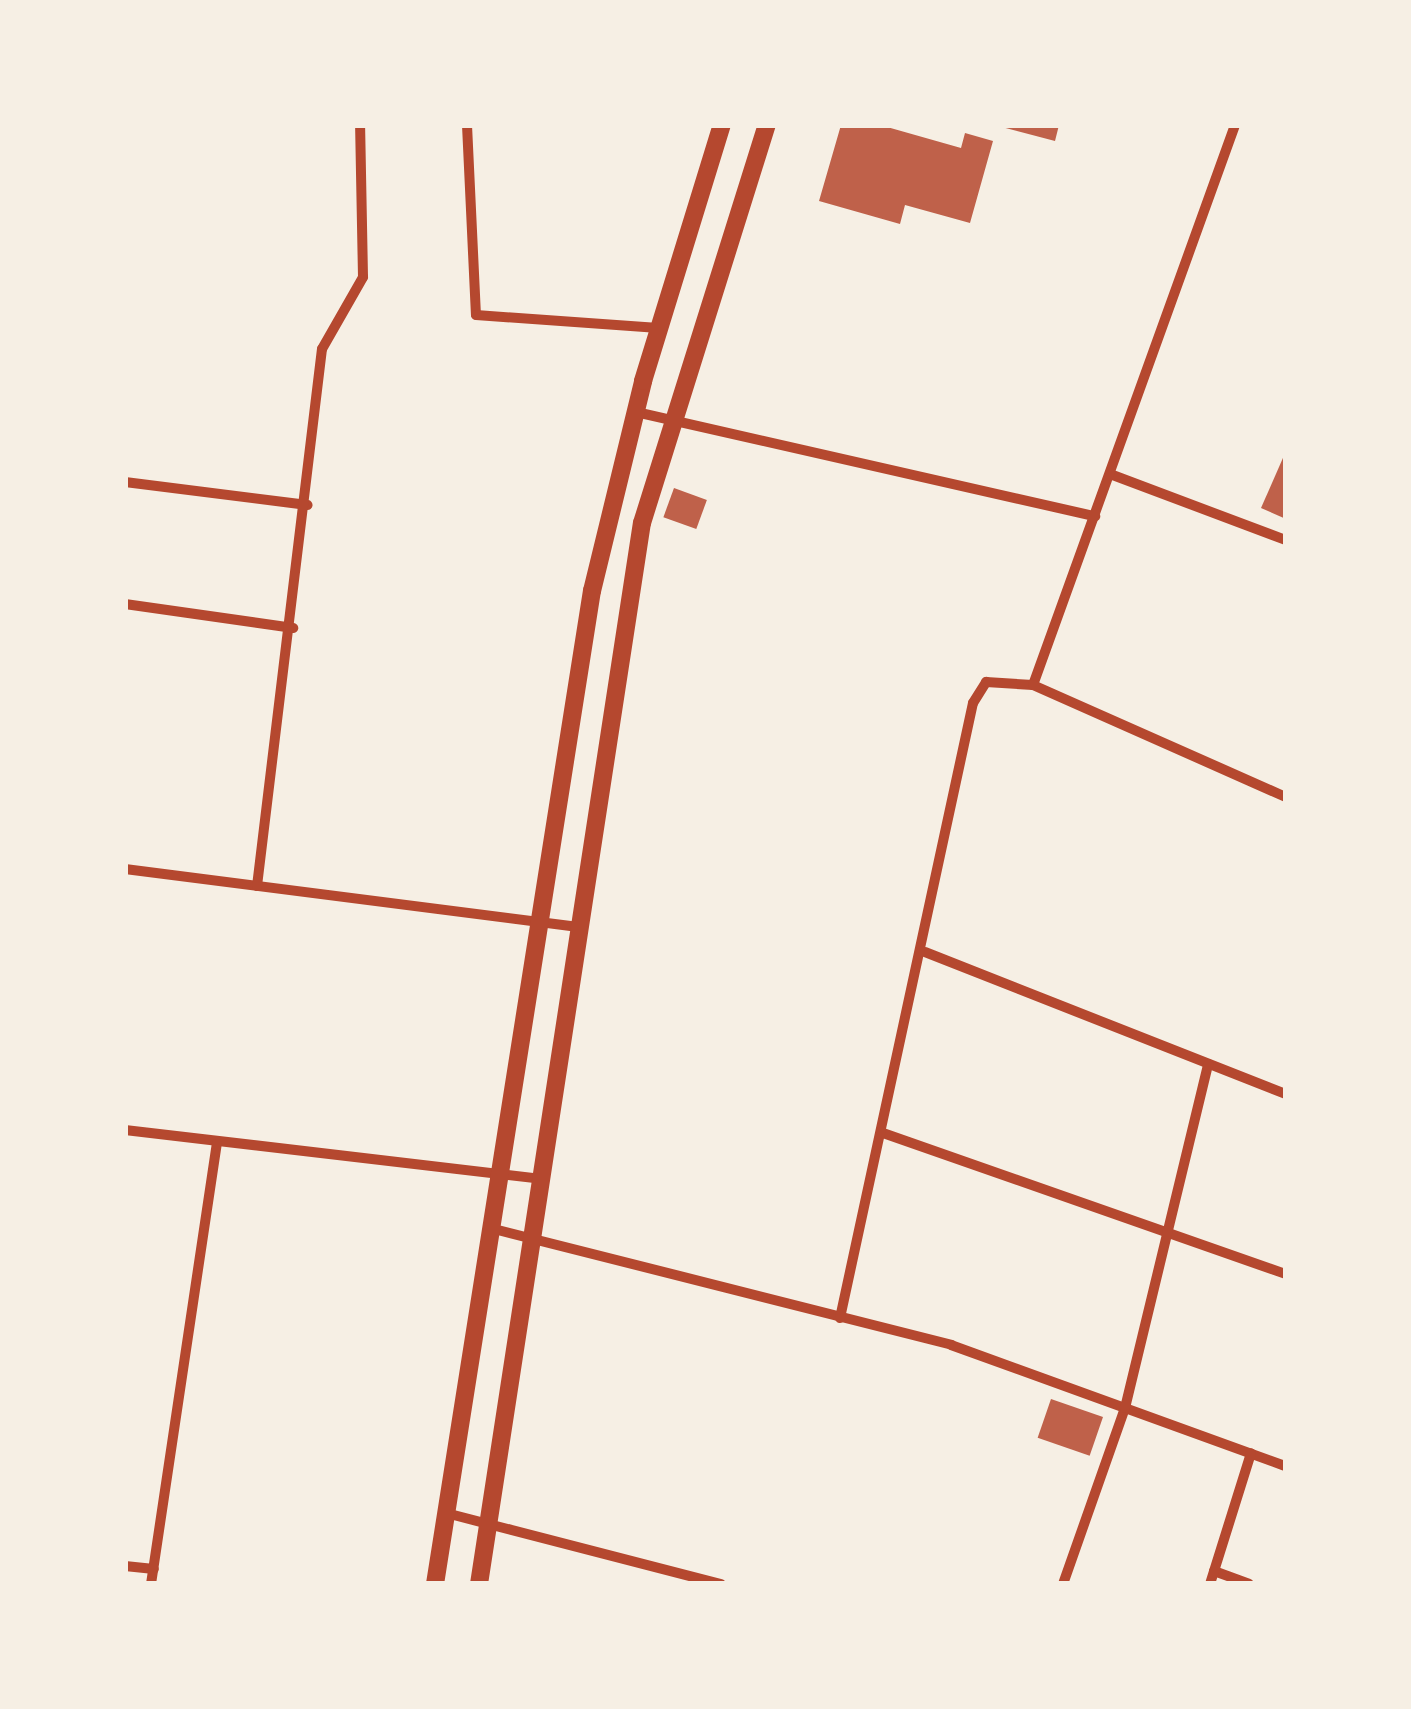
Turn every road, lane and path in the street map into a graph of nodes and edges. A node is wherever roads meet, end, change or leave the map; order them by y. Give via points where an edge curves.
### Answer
1 (360, 125) edge
2 (466, 125) edge
3 (722, 125) edge
4 (766, 125) edge
5 (1235, 125) edge
6 (660, 328) junction
7 (636, 412) junction
8 (674, 420) junction
9 (1110, 474) junction
10 (125, 482) edge
11 (308, 504) junction
12 (1094, 516) junction
13 (1286, 540) edge
14 (125, 604) edge
15 (293, 628) junction
16 (1032, 685) junction
17 (1286, 797) edge
18 (125, 869) edge
19 (257, 886) junction
20 (538, 922) junction
21 (576, 927) junction
22 (924, 952) junction
23 (1208, 1064) junction
24 (1286, 1094) edge
25 (125, 1130) edge
26 (883, 1132) junction
27 (217, 1144) junction
28 (498, 1177) junction
29 (539, 1179) junction
30 (1162, 1226) junction
31 (490, 1228) junction
32 (530, 1238) junction
33 (1286, 1274) edge
34 (840, 1318) junction
35 (1125, 1408) junction
36 (1252, 1454) junction
37 (1286, 1466) edge
38 (446, 1513) junction
39 (488, 1523) junction
40 (125, 1566) edge
41 (154, 1569) junction
42 (1214, 1571) junction
43 (151, 1584) edge
44 (435, 1584) edge
45 (479, 1584) edge
46 (721, 1584) edge
47 (1063, 1584) edge
48 (1210, 1584) edge
49 (1249, 1584) edge

1 - 11 street via 364,278 326,332
2 - 6 street via 476,315
3 - 6 street
4 - 8 street
5 - 9 street
6 - 7 street
7 - 8 street
7 - 20 street via 592,591
8 - 12 street
8 - 21 street via 642,523
9 - 12 street
9 - 13 street
10 - 11 street
11 - 15 street
12 - 16 street
14 - 15 street
15 - 19 street
16 - 17 street
16 - 22 street via 986,682 973,702
18 - 19 street
19 - 20 street
20 - 21 street
20 - 28 street
21 - 29 street
22 - 23 street
22 - 26 street
23 - 24 street
23 - 30 street
25 - 27 street
26 - 30 street
26 - 34 street
27 - 28 street
27 - 41 street
28 - 29 street
28 - 31 street
29 - 32 street
30 - 33 street
30 - 35 street
31 - 32 street
31 - 38 street
32 - 34 street
32 - 39 street
34 - 35 street via 950,1345
35 - 36 street
35 - 47 street
36 - 37 street
36 - 42 street
38 - 39 street
38 - 44 street
39 - 45 street
39 - 46 street
40 - 41 street
41 - 43 street
42 - 48 street
42 - 49 street

